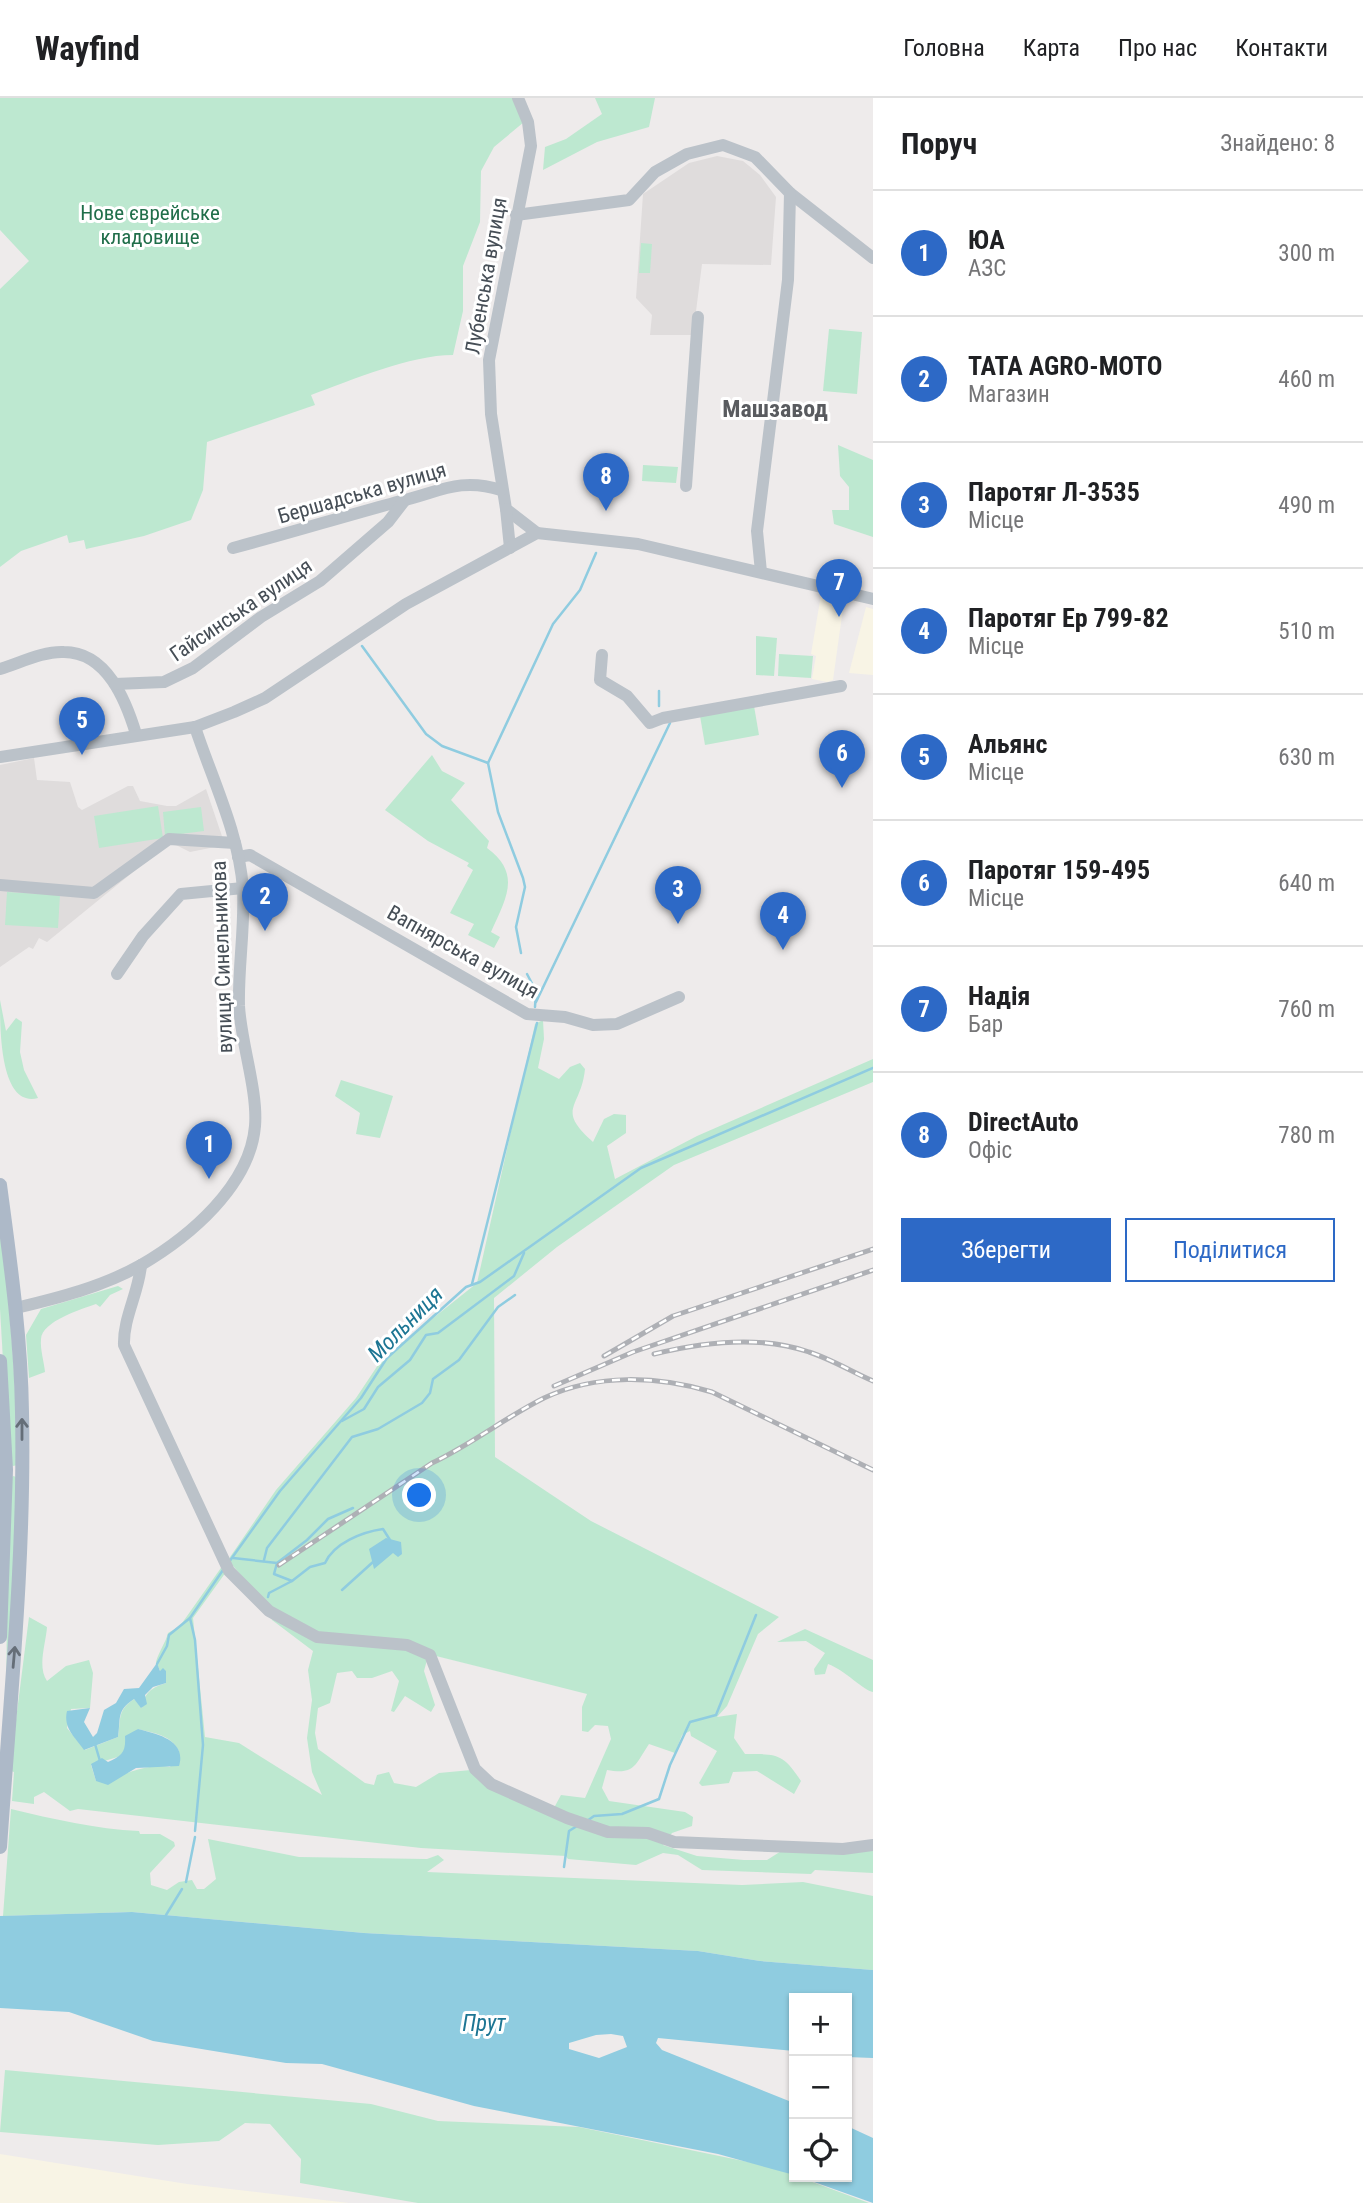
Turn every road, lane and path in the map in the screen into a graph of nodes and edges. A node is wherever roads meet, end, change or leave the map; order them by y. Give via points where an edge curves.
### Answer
1 (517, 98) edge
2 (790, 193) junction
3 (516, 215) junction
4 (873, 258) edge
5 (698, 317) dead end
6 (686, 486) dead end
7 (501, 490) junction
8 (405, 500) junction
9 (506, 509) junction
10 (537, 533) junction
11 (233, 548) dead end
12 (510, 548) junction
13 (761, 572) junction
14 (873, 599) edge
15 (602, 655) dead end
16 (0, 669) edge
17 (115, 684) junction
18 (841, 686) dead end
19 (195, 727) junction
20 (136, 734) junction
21 (2, 753) edge
22 (235, 842) junction
23 (238, 856) junction
24 (0, 885) edge
25 (243, 888) junction
26 (117, 974) dead end
27 (679, 997) dead end
28 (0, 1185) edge
29 (141, 1265) junction
30 (16, 1308) junction
31 (0, 1361) edge
32 (6, 1471) junction
33 (22, 1471) junction
34 (0, 1637) edge
35 (873, 1845) edge
36 (0, 1847) edge

1 - 3 street, Лубенська вулиця via 528,122 531,146
2 - 3 street via 755,157 723,145 687,154 655,172 629,200
2 - 4 street
2 - 13 street via 788,280 757,531
3 - 7 street, Лубенська вулиця via 489,360
5 - 6 street
7 - 8 street, Бершадська вулиця via 483,485 451,486
7 - 9 street, Лубенська вулиця
8 - 11 street, Бершадська вулиця
8 - 17 street, Гайсинська вулиця via 388,522 320,581 261,617 193,668 164,682
9 - 10 street
9 - 12 street, Лубенська вулиця
10 - 12 street
10 - 13 street via 638,544
12 - 19 street via 406,604 265,698
13 - 14 street
15 - 18 street via 600,680 627,696 650,723
16 - 17 street via 65,652 90,660
17 - 20 street
19 - 20 street
19 - 22 street, вулиця Синельникова
20 - 21 street
22 - 23 street, вулиця Синельникова
22 - 24 street via 169,839 94,893
23 - 25 street, вулиця Синельникова
23 - 27 street, Вапнярська вулиця via 250,855 527,1014 561,1016 593,1026 617,1024
25 - 26 street via 181,894
25 - 29 street, вулиця Синельникова via 239,1004 255,1125 251,1147 244,1166 220,1200 185,1234
28 - 30 main road
29 - 30 street, вулиця Синельникова via 96,1285
29 - 35 street via 124,1345 226,1565 269,1612 317,1637 407,1645 430,1655 475,1769 491,1784 567,1818 608,1832 648,1833 674,1842 843,1849
33 -> 30 main road
31 - 32 main road
32 - 33 main road
32 - 34 main road
36 -> 33 main road via 17,1617

